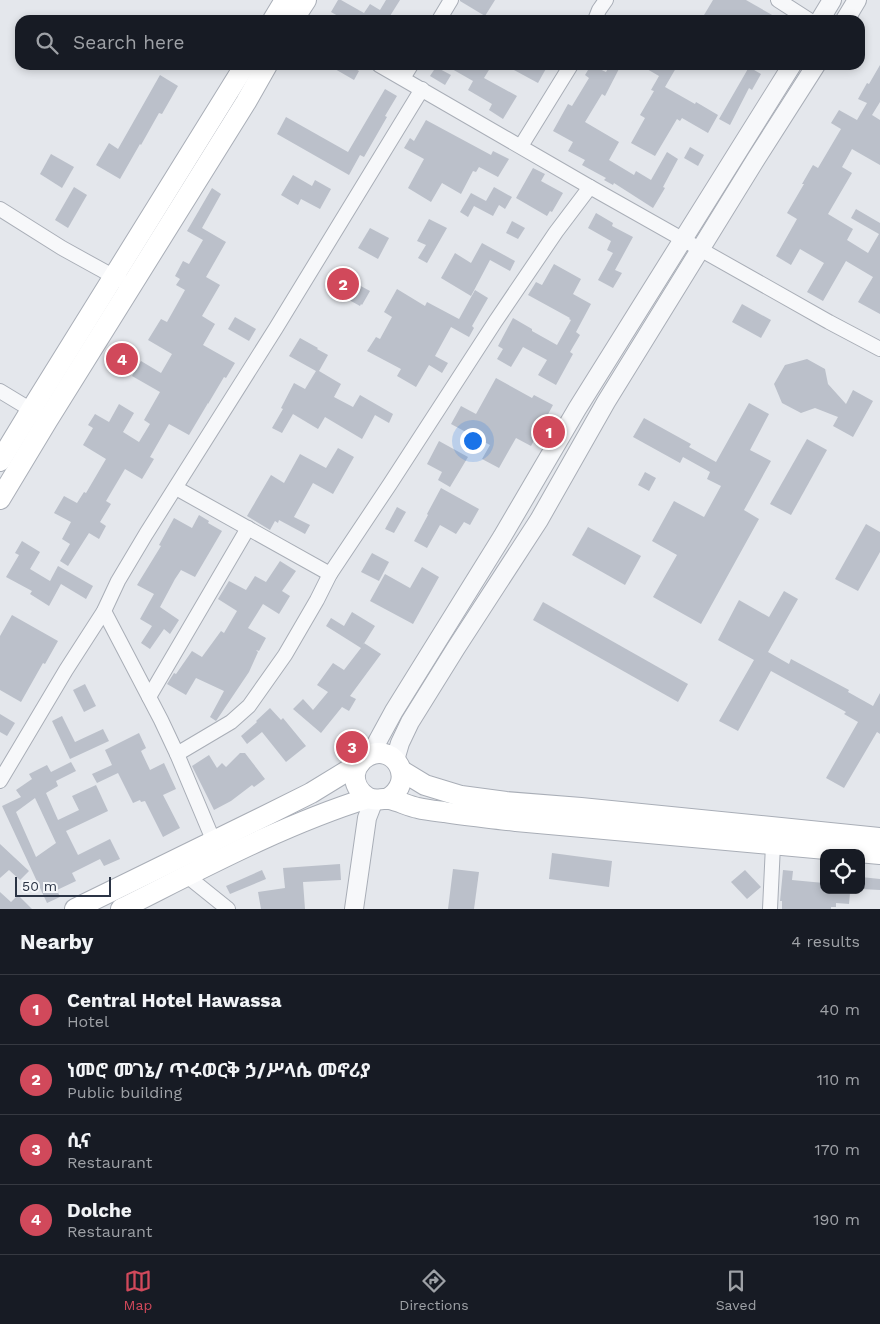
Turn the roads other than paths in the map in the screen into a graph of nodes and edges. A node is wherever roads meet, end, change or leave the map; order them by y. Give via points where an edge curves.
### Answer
1 (306, 0) edge
2 (451, 0) edge
3 (606, 0) edge
4 (778, 0) edge
5 (832, 0) edge
6 (857, 0) edge
7 (288, 14) edge
8 (442, 15) edge
9 (597, 15) edge
10 (801, 15) edge
11 (823, 15) edge
12 (848, 15) edge
13 (242, 70) edge
14 (264, 70) edge
15 (388, 70) edge
16 (408, 70) edge
17 (569, 70) edge
18 (789, 70) edge
19 (813, 70) edge
20 (403, 78) junction
21 (422, 89) junction
22 (521, 146) junction
23 (590, 187) junction
24 (0, 209) edge
25 (684, 239) junction
26 (701, 249) junction
27 (114, 276) junction
28 (131, 287) junction
29 (880, 349) edge
30 (0, 391) edge
31 (39, 415) junction
32 (0, 462) edge
33 (176, 488) junction
34 (0, 499) edge
35 (248, 528) junction
36 (330, 574) junction
37 (104, 611) junction
38 (149, 697) junction
39 (177, 754) junction
40 (365, 759) junction
41 (398, 766) junction
42 (0, 780) edge
43 (376, 799) junction
44 (880, 838) edge
45 (214, 842) junction
46 (773, 845) junction
47 (880, 854) edge
48 (187, 876) junction
49 (75, 909) edge
50 (121, 909) edge
51 (228, 909) edge
52 (354, 909) edge
53 (770, 909) edge

1 - 7 main road
2 - 8 street
3 - 9 street
4 - 10 street
5 - 11 street
6 - 12 street
13 - 27 main road
14 - 28 main road
15 - 20 street
16 - 20 street
17 - 22 street
18 - 25 street
19 - 26 street
20 - 21 street
21 - 22 street
21 - 33 street
22 - 23 street
23 - 25 street
23 - 36 street via 494,322
24 - 27 street
25 - 26 street
25 - 40 street
26 - 29 street
26 - 41 street via 606,402 539,520 410,722 400,743
27 - 28 street
27 - 31 main road
28 - 31 main road
30 - 31 street
31 - 32 main road
31 - 34 main road
33 - 35 street
33 - 37 street via 118,581
35 - 36 street
35 - 38 street
36 - 39 street via 284,655 249,706 231,722
37 - 38 street
37 - 42 street
38 - 39 street
39 - 45 street
40 - 41 main road via 376,753 383,754 390,756
40 - 43 main road via 356,769 356,782 358,788
40 - 45 main road via 311,793
41 - 43 main road via 402,778 398,790 393,795
41 - 44 main road via 425,785 461,796
43 - 46 main road via 462,815
43 - 48 main road via 322,814
43 - 52 street via 367,818
45 - 49 main road
46 - 47 main road
46 - 53 street
48 - 50 main road
48 - 51 street

